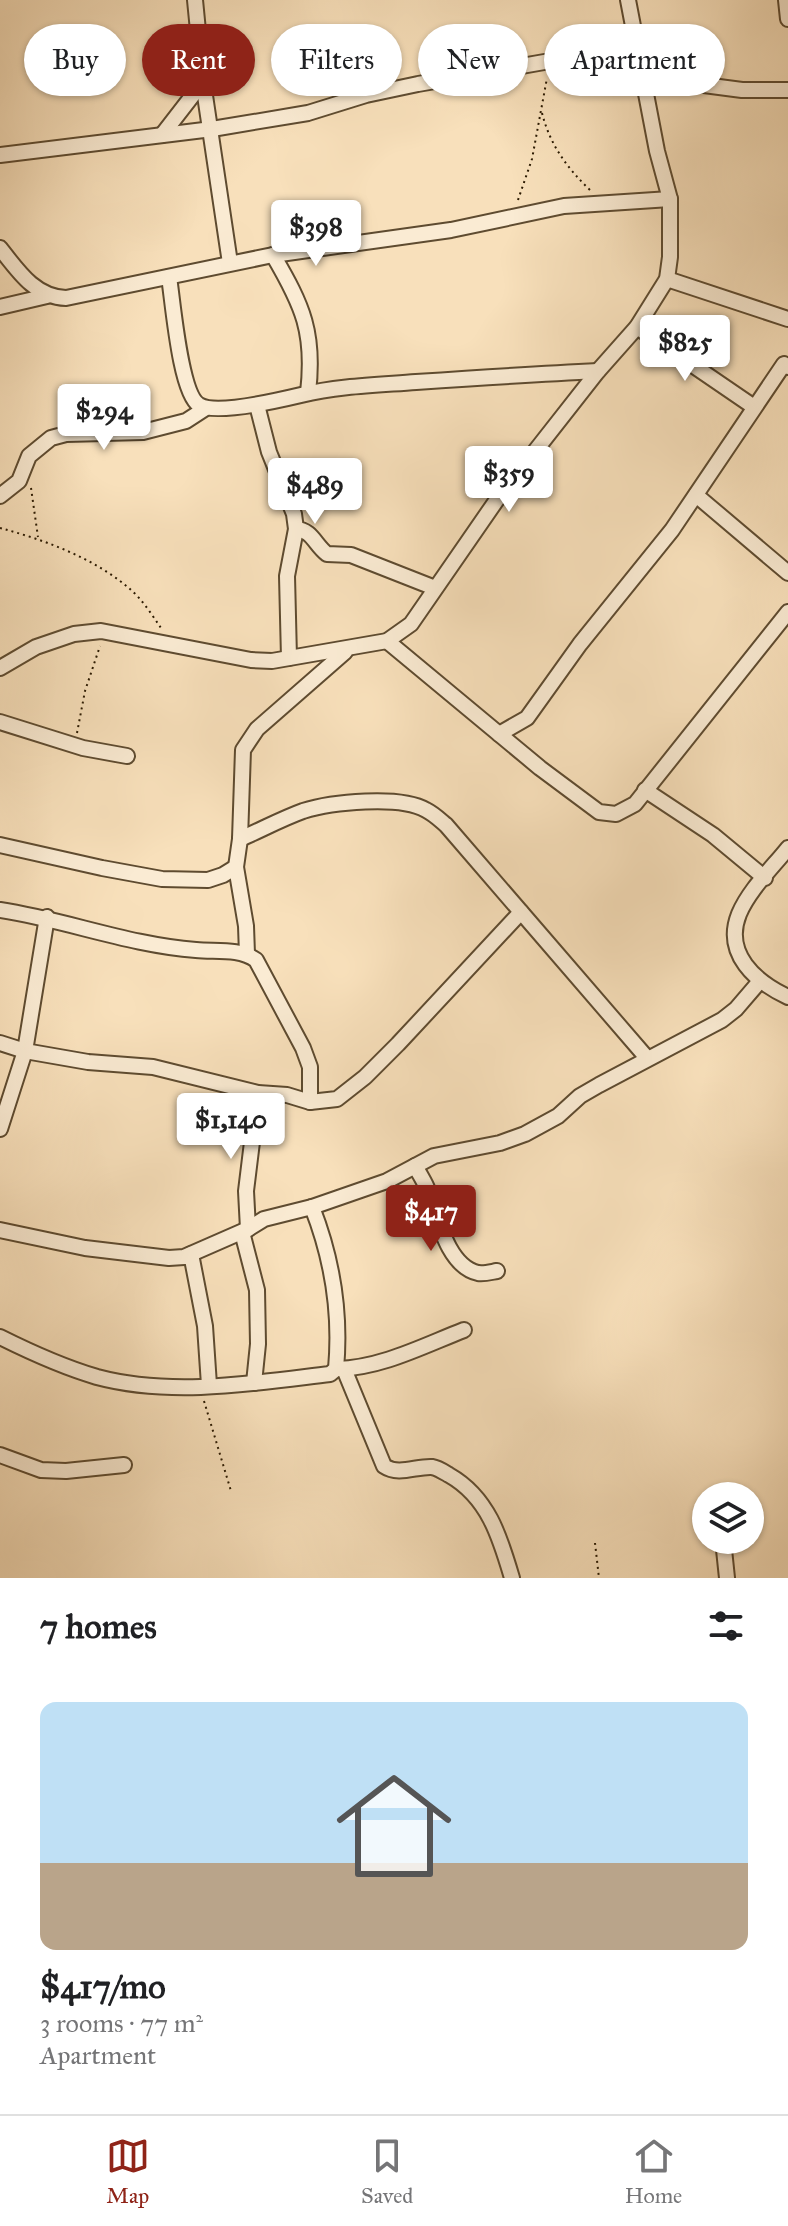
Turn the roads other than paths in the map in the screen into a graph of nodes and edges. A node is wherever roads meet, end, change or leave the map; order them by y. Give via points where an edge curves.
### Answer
1 (195, 0) edge
2 (628, 0) edge
3 (786, 0) edge
4 (788, 19) edge
5 (197, 24) edge
6 (632, 24) edge
7 (544, 62) edge
8 (725, 87) edge
9 (788, 90) edge
10 (192, 96) edge
11 (206, 96) edge
12 (646, 96) edge
13 (212, 129) junction
14 (162, 135) junction
15 (0, 155) edge
16 (670, 199) junction
17 (0, 248) edge
18 (273, 255) junction
19 (230, 263) junction
20 (169, 277) junction
21 (667, 279) junction
22 (47, 296) junction
23 (0, 307) edge
24 (788, 319) edge
25 (637, 327) junction
26 (788, 367) edge
27 (598, 371) junction
28 (308, 393) junction
29 (257, 405) junction
30 (754, 407) junction
31 (206, 408) junction
32 (696, 495) junction
33 (0, 496) edge
34 (296, 529) junction
35 (788, 573) edge
36 (435, 588) junction
37 (788, 612) edge
38 (387, 641) junction
39 (347, 649) junction
40 (289, 658) junction
41 (0, 668) edge
42 (0, 722) edge
43 (499, 734) junction
44 (127, 756) dead end
45 (645, 790) junction
46 (240, 839) junction
47 (0, 845) edge
48 (788, 848) edge
49 (236, 867) junction
50 (765, 878) junction
51 (0, 910) edge
52 (521, 912) junction
53 (47, 917) junction
54 (247, 954) junction
55 (760, 981) junction
56 (788, 997) edge
57 (0, 1043) edge
58 (25, 1051) junction
59 (647, 1058) junction
60 (258, 1093) junction
61 (310, 1102) junction
62 (0, 1129) edge
63 (415, 1166) junction
64 (312, 1207) junction
65 (0, 1230) edge
66 (245, 1230) junction
67 (191, 1254) junction
68 (497, 1271) dead end
69 (464, 1330) dead end
70 (0, 1337) edge
71 (340, 1369) junction
72 (254, 1383) junction
73 (204, 1385) junction
74 (0, 1455) edge
75 (124, 1465) dead end
76 (724, 1554) edge
77 (512, 1578) edge
78 (727, 1578) edge

1 - 5 street
2 - 6 street
3 - 4 street
7 - 13 street
8 - 9 street
10 - 14 street
11 - 13 street
12 - 16 street
13 - 14 street
13 - 19 street
14 - 15 street
16 - 18 street via 564,206 451,230
16 - 21 street
17 - 22 street
18 - 19 street
18 - 28 street via 304,314 310,339
19 - 20 street
20 - 22 street via 66,298
20 - 31 street via 183,374 196,403
21 - 24 street
21 - 25 street
22 - 23 street
25 - 27 street
25 - 30 street
26 - 30 street via 784,364
27 - 28 street
27 - 36 street
28 - 29 street
29 - 31 street
29 - 34 street
30 - 32 street
31 - 33 street via 186,421 143,432 51,438 29,456 19,481
32 - 35 street
32 - 43 street via 527,718
34 - 36 street via 304,529 327,554 351,555
34 - 40 street via 287,576
36 - 38 street via 411,624
37 - 45 street
38 - 39 street
38 - 43 street
39 - 40 street
39 - 46 street via 249,738 243,750
40 - 41 street via 251,660 101,631 36,647
42 - 44 street
43 - 45 street via 599,812 616,814 635,804
45 - 50 street
46 - 49 street
46 - 52 street via 303,811 338,804 415,805 446,825
47 - 49 street via 162,879 208,880
48 - 50 street
49 - 54 street
50 - 55 street via 739,914 736,933 739,955
51 - 53 street
52 - 59 street
52 - 61 street via 365,1077 337,1099
53 - 54 street via 127,939
53 - 58 street
54 - 61 street via 256,960 303,1048 310,1067
55 - 56 street
55 - 59 street via 722,1020
57 - 58 street
58 - 60 street via 153,1067
58 - 62 street
59 - 63 street via 525,1134 434,1156
60 - 61 street
60 - 66 street
63 - 64 street
63 - 68 street via 452,1250 477,1273
64 - 66 street via 264,1219
64 - 71 street via 332,1276
65 - 67 street via 132,1254
66 - 67 street
66 - 72 street via 257,1290
67 - 73 street via 205,1326
69 - 71 street via 359,1369
70 - 73 street via 100,1378
71 - 72 street
71 - 77 street via 384,1466 392,1471 435,1467 470,1489 496,1530
72 - 73 street
74 - 75 street via 41,1470
76 - 78 street

